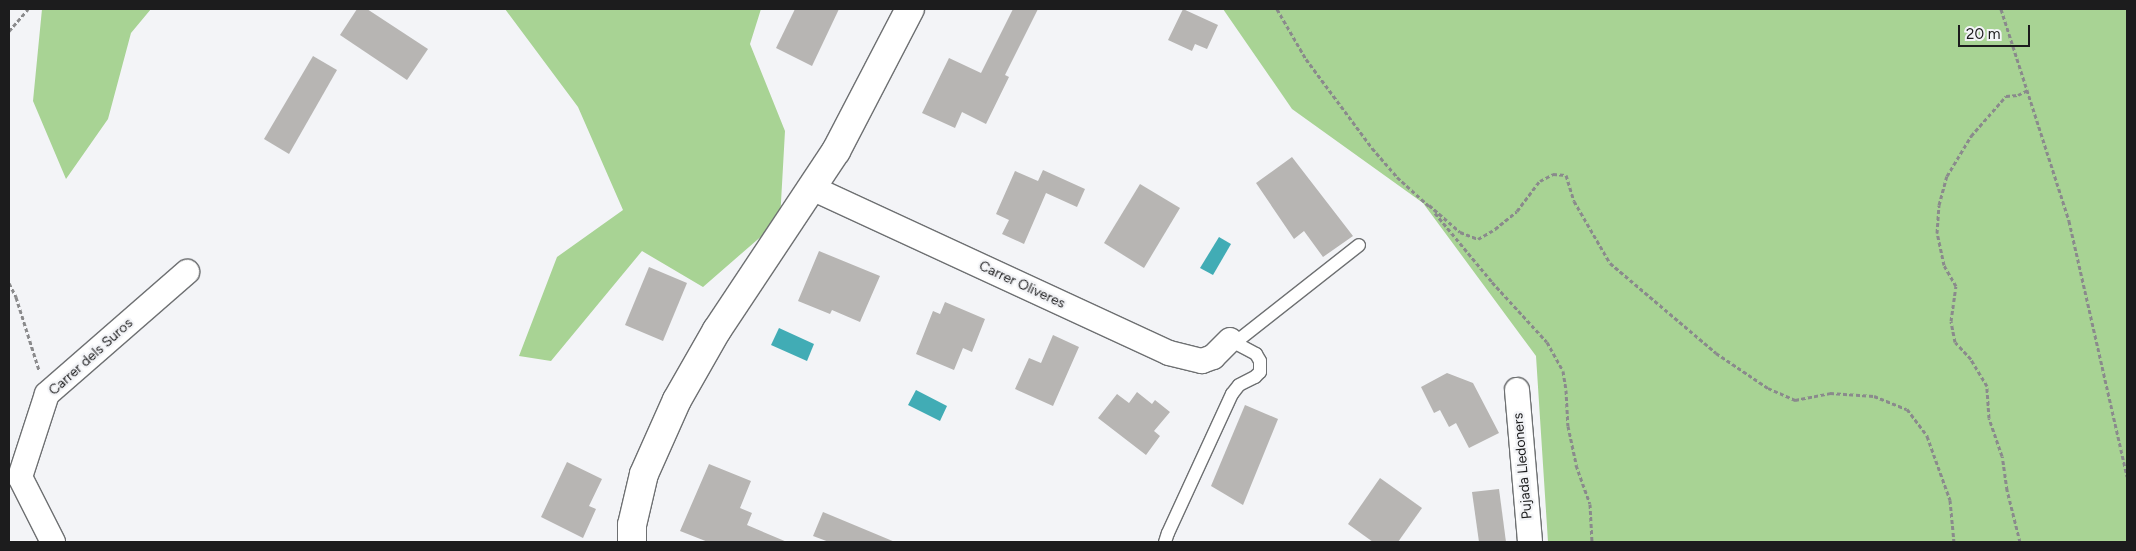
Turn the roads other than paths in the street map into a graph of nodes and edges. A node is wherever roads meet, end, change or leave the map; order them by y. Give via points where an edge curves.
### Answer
1 (910, 9) edge
2 (812, 188) junction
3 (1359, 245) dead end
4 (187, 272) dead end
5 (1230, 340) junction
6 (1517, 390) dead end
7 (53, 542) edge
8 (632, 542) edge
9 (1165, 542) edge
10 (1530, 542) edge

1 - 2 street via 836,151
2 - 5 street, Carrer Oliveres via 1170,353 1202,361 1213,357
2 - 8 street via 741,292 676,400 641,482 632,525
3 - 5 lane via 1241,338
4 - 7 street, Carrer dels Suros via 47,394 20,476
5 - 9 lane via 1256,354 1260,372 1239,385 1232,394
6 - 10 street, Pujada Lledoners

